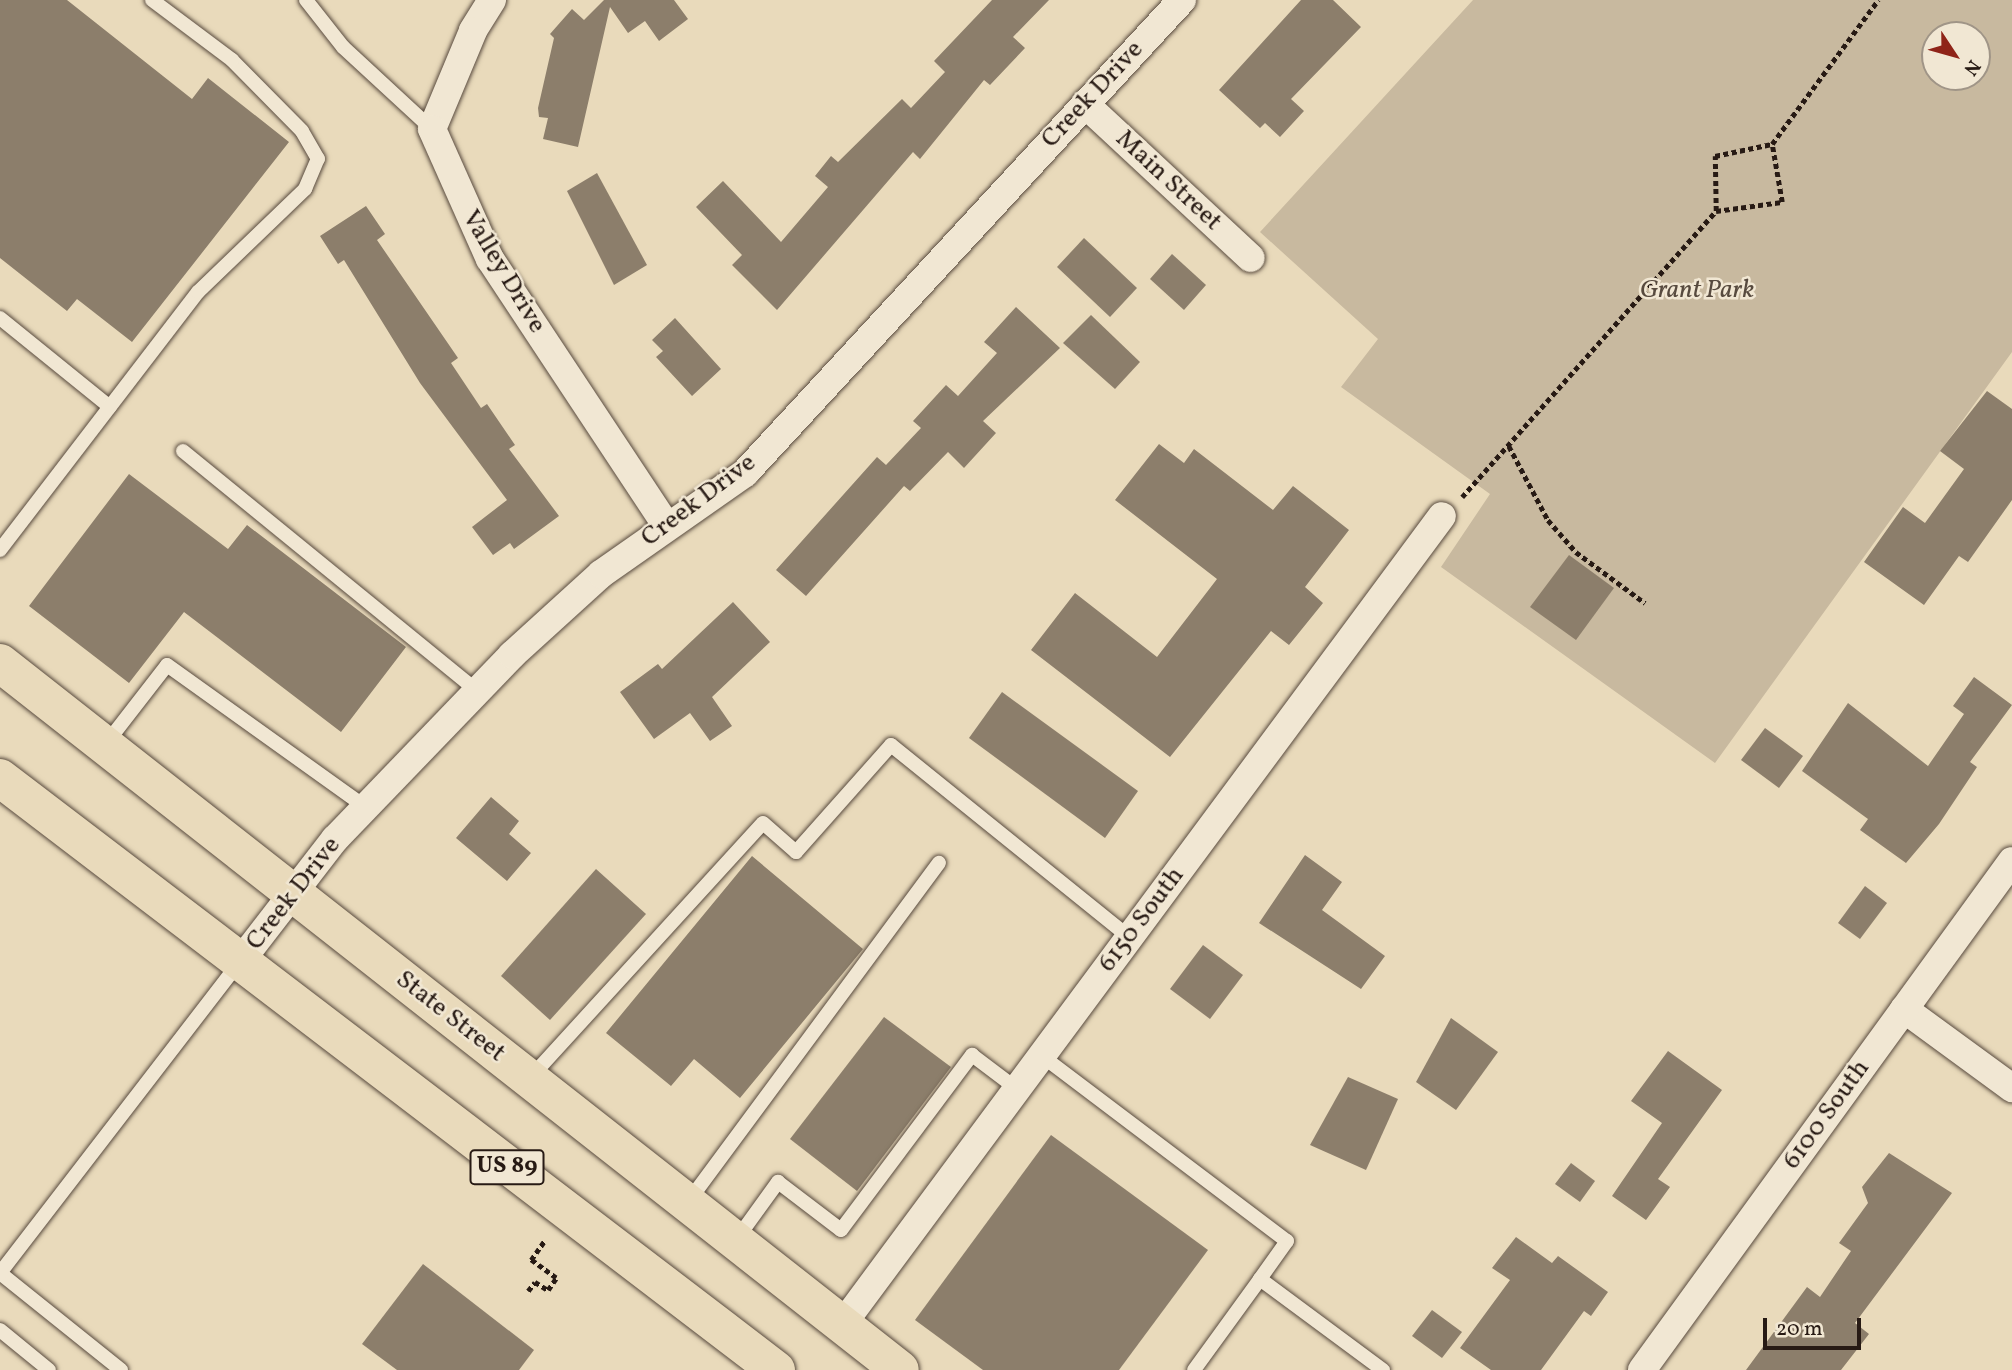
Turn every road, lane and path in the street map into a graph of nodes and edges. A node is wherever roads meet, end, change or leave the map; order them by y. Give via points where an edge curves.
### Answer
1 (152, 0) edge
2 (306, 0) edge
3 (492, 0) edge
4 (1182, 0) edge
5 (1878, 0) edge
6 (1085, 104) junction
7 (432, 129) junction
8 (1772, 144) junction
9 (1716, 211) junction
10 (1251, 258) dead end
11 (0, 318) edge
12 (110, 407) junction
13 (1509, 446) junction
14 (183, 451) dead end
15 (1470, 489) dead end
16 (1442, 516) dead end
17 (667, 526) junction
18 (2, 543) edge
19 (1646, 603) dead end
20 (0, 663) edge
21 (477, 691) junction
22 (105, 745) junction
23 (0, 778) edge
24 (365, 807) junction
25 (2012, 860) edge
26 (939, 863) dead end
27 (292, 893) junction
28 (1130, 938) junction
29 (239, 963) junction
30 (1904, 1009) junction
31 (1042, 1056) junction
32 (529, 1079) junction
33 (2012, 1088) edge
34 (1017, 1089) junction
35 (687, 1204) junction
36 (545, 1240) dead end
37 (735, 1242) junction
38 (1260, 1279) junction
39 (528, 1292) dead end
40 (842, 1325) junction
41 (0, 1330) edge
42 (49, 1370) edge
43 (121, 1370) edge
44 (776, 1370) edge
45 (900, 1370) edge
46 (1194, 1370) edge
47 (1383, 1370) edge
48 (1642, 1370) edge

1 - 12 lane via 232,60 302,131 318,159 305,189 198,292
2 - 7 lane via 343,47
3 - 7 street via 472,31
4 - 6 street, Creek Drive
5 - 8 path
6 - 10 street, Main Street
6 - 17 street, Creek Drive via 745,473
7 - 17 street, Valley Drive via 490,259
8 - 9 path via 1715,156
8 - 9 path via 1782,202
9 - 13 path
11 - 12 lane
12 - 18 lane
13 - 15 path
13 - 19 path via 1555,528 1576,552
14 - 21 lane
16 - 28 street, 6150 South
17 - 21 street, Creek Drive via 601,574
20 - 22 main road, State Street
21 - 24 street, Creek Drive
22 - 24 lane via 167,666
22 - 27 main road, State Street
23 - 29 main road, US 89
24 - 27 street, Creek Drive
25 - 30 street, 6100 South
26 - 35 lane
27 - 29 street, Creek Drive
27 - 32 main road, State Street
28 - 31 street, 6150 South
28 - 32 lane via 891,745 796,852 763,823
29 - 43 lane via 0,1273
29 - 44 main road, US 89
30 - 33 street
30 - 48 street, 6100 South
31 - 34 street, 6150 South
31 - 38 lane via 1287,1241
32 - 35 main road, State Street
34 - 37 lane via 972,1055 841,1230 778,1182
34 - 40 street, 6150 South
35 - 37 main road, State Street
36 - 39 path via 531,1260 556,1278 548,1290 535,1282
37 - 40 main road, State Street
38 - 46 lane
38 - 47 lane
40 - 45 main road, State Street
41 - 42 lane

